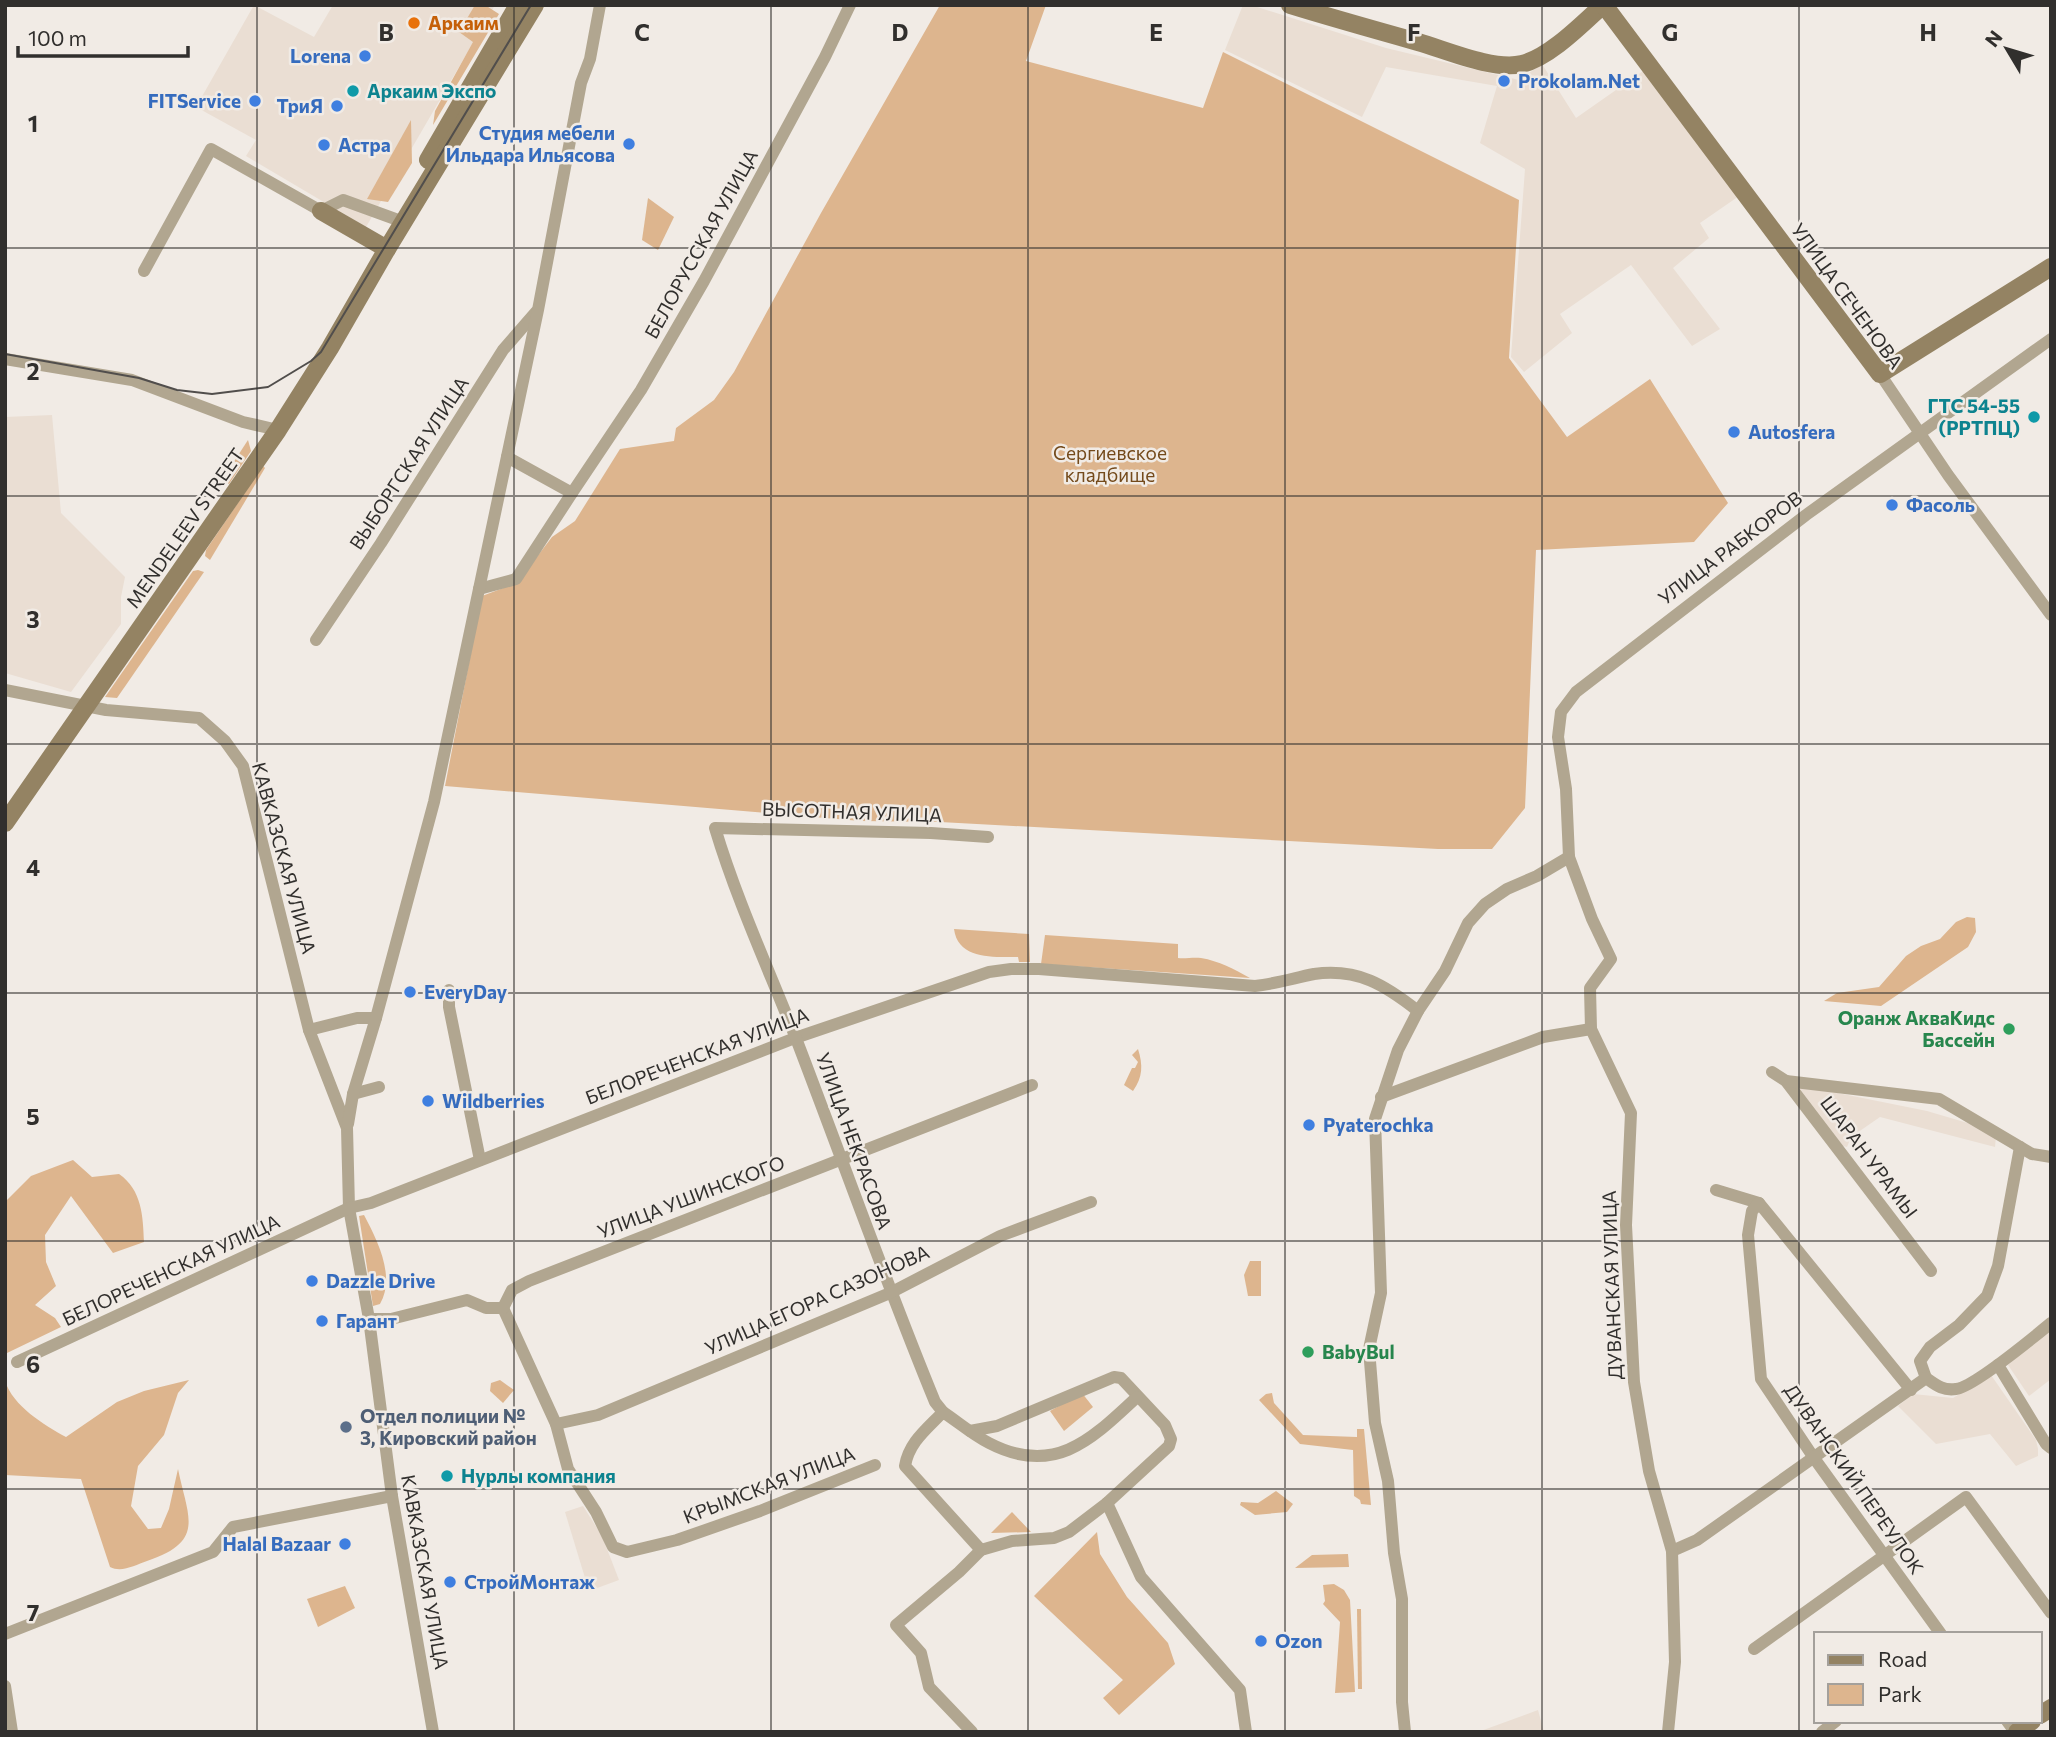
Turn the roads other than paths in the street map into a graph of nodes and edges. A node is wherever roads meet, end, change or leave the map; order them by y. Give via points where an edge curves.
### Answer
1 (518, 5) edge
2 (535, 5) edge
3 (600, 5) edge
4 (850, 5) edge
5 (1290, 5) edge
6 (1604, 5) edge
7 (321, 211) junction
8 (398, 220) junction
9 (387, 249) junction
10 (2051, 267) edge
11 (144, 271) dead end
12 (538, 310) junction
13 (2051, 339) edge
14 (5, 359) edge
15 (1880, 374) junction
16 (278, 430) junction
17 (1919, 433) junction
18 (507, 457) junction
19 (572, 494) junction
20 (479, 589) junction
21 (2051, 615) edge
22 (316, 639) dead end
23 (5, 690) edge
24 (86, 707) junction
25 (5, 822) edge
26 (715, 828) joint
27 (988, 836) dead end
28 (1569, 857) junction
29 (449, 990) dead end
30 (1418, 1011) junction
31 (376, 1018) junction
32 (1591, 1029) junction
33 (309, 1030) junction
34 (795, 1038) junction
35 (1772, 1072) dead end
36 (1786, 1080) junction
37 (1032, 1086) dead end
38 (379, 1087) dead end
39 (353, 1094) junction
40 (1381, 1097) junction
41 (347, 1128) junction
42 (2020, 1147) junction
43 (2051, 1157) edge
44 (480, 1160) junction
45 (842, 1160) junction
46 (1716, 1190) dead end
47 (1091, 1202) dead end
48 (1759, 1203) junction
49 (349, 1208) junction
50 (1930, 1270) dead end
51 (890, 1293) junction
52 (503, 1308) junction
53 (369, 1319) junction
54 (2051, 1323) edge
55 (17, 1362) dead end
56 (1998, 1364) junction
57 (1926, 1378) junction
58 (1911, 1390) junction
59 (1137, 1397) junction
60 (943, 1412) junction
61 (556, 1424) junction
62 (970, 1431) junction
63 (2051, 1448) edge
64 (1814, 1458) junction
65 (875, 1465) dead end
66 (392, 1496) junction
67 (1107, 1503) junction
68 (981, 1550) junction
69 (1672, 1551) junction
70 (1883, 1554) junction
71 (2051, 1613) edge
72 (1940, 1632) edge
73 (5, 1634) edge
74 (1754, 1648) dead end
75 (5, 1685) edge
76 (12, 1732) edge
77 (433, 1732) edge
78 (972, 1732) edge
79 (1246, 1732) edge
80 (1405, 1732) edge
81 (1668, 1732) edge

1 - 8 main road, MENDELEEV STREET via 439,139
2 - 9 main road, MENDELEEV STREET
3 - 12 street
4 - 19 street, БЕЛОРУССКАЯ УЛИЦА via 704,281 641,390
5 - 6 main road via 1509,66 1537,58
6 - 15 main road, УЛИЦА СЕЧЕНОВА
7 - 8 street via 344,200
7 - 9 main road
7 - 11 street via 211,149
8 - 9 main road, MENDELEEV STREET
9 - 16 main road, MENDELEEV STREET
10 - 15 main road
12 - 18 street
12 - 22 street, ВЫБОРГСКАЯ УЛИЦА via 503,351
13 - 17 street, УЛИЦА РАБКОРОВ
14 - 16 street via 132,380 243,422
15 - 17 street, УЛИЦА СЕЧЕНОВА
16 - 24 main road, MENDELEEV STREET
17 - 21 street, УЛИЦА СЕЧЕНОВА
17 - 28 street, УЛИЦА РАБКОРОВ via 1576,692 1561,712 1558,737
18 - 19 street
18 - 20 street
19 - 20 street, БЕЛОРУССКАЯ УЛИЦА via 516,579
20 - 31 street, КАВКАЗСКАЯ УЛИЦА via 441,769
23 - 24 street, КАВКАЗСКАЯ УЛИЦА
24 - 25 main road, MENDELEEV STREET
24 - 33 street, КАВКАЗСКАЯ УЛИЦА via 199,719 225,741 243,766
26 - 27 street, ВЫСОТНАЯ УЛИЦА
26 - 34 street, УЛИЦА НЕКРАСОВА via 731,881
28 - 30 street via 1485,904 1468,923 1445,971
28 - 32 street, ДУВАНСКАЯ УЛИЦА via 1611,960 1590,988
29 - 44 street
30 - 34 street, БЕЛОРЕЧЕНСКАЯ УЛИЦА via 1376,981 1336,972 1255,986 1011,969 989,972
30 - 40 street
31 - 33 street
31 - 39 street, КАВКАЗСКАЯ УЛИЦА
32 - 40 street via 1544,1037
32 - 69 street, ДУВАНСКАЯ УЛИЦА via 1631,1113 1626,1225 1634,1382 1649,1471
33 - 41 street, КАВКАЗСКАЯ УЛИЦА
34 - 44 street, БЕЛОРЕЧЕНСКАЯ УЛИЦА
34 - 45 street, УЛИЦА НЕКРАСОВА
35 - 36 street, ШАРАН УРАМЫ
36 - 42 street via 1939,1100
36 - 50 street, ШАРАН УРАМЫ
37 - 45 street, УЛИЦА УШИНСКОГО
38 - 39 street
39 - 41 street, КАВКАЗСКАЯ УЛИЦА
40 - 80 street via 1375,1119 1381,1293 1369,1349 1375,1423 1388,1481 1402,1599
41 - 49 street, КАВКАЗСКАЯ УЛИЦА
42 - 43 street
42 - 57 street via 1998,1266 1987,1296 1930,1347 1920,1361
44 - 49 street, БЕЛОРЕЧЕНСКАЯ УЛИЦА
45 - 51 street, УЛИЦА НЕКРАСОВА
45 - 52 street, УЛИЦА УШИНСКОГО via 529,1281 512,1290
46 - 48 street
47 - 51 street, УЛИЦА ЕГОРА САЗОНОВА via 1000,1236
48 - 58 street
48 - 64 street, ДУВАНСКИЙ ПЕРЕУЛОК via 1752,1211 1748,1235 1761,1379
49 - 53 street, КАВКАЗСКАЯ УЛИЦА
49 - 55 street, БЕЛОРЕЧЕНСКАЯ УЛИЦА
51 - 60 street, УЛИЦА НЕКРАСОВА
51 - 61 street, УЛИЦА ЕГОРА САЗОНОВА via 598,1415
52 - 53 street via 486,1308 467,1300 391,1319
52 - 61 street, КРЫМСКАЯ УЛИЦА
53 - 66 street, КАВКАЗСКАЯ УЛИЦА
54 - 56 street
56 - 57 street via 1958,1389 1941,1389
56 - 63 street
57 - 58 street
58 - 64 street
59 - 62 street via 1121,1378 1114,1377 997,1426
59 - 62 street via 1100,1432 1077,1447 1049,1456 1021,1456
59 - 67 street via 1166,1425 1171,1439 1169,1446
60 - 62 street
60 - 68 street via 913,1443 905,1465
61 - 65 street, КРЫМСКАЯ УЛИЦА via 568,1469 613,1546 627,1552 760,1511
64 - 69 street via 1697,1540
64 - 70 street, ДУВАНСКИЙ ПЕРЕУЛОК
66 - 73 street via 233,1527 212,1552
66 - 77 street, КАВКАЗСКАЯ УЛИЦА
67 - 68 street via 1062,1535
67 - 79 street via 1141,1577 1240,1690
68 - 78 street via 896,1625 921,1653 929,1687
69 - 81 street, ДУВАНСКАЯ УЛИЦА via 1675,1662
70 - 71 street via 1966,1497
70 - 72 street, ДУВАНСКИЙ ПЕРЕУЛОК
70 - 74 street
75 - 76 street

